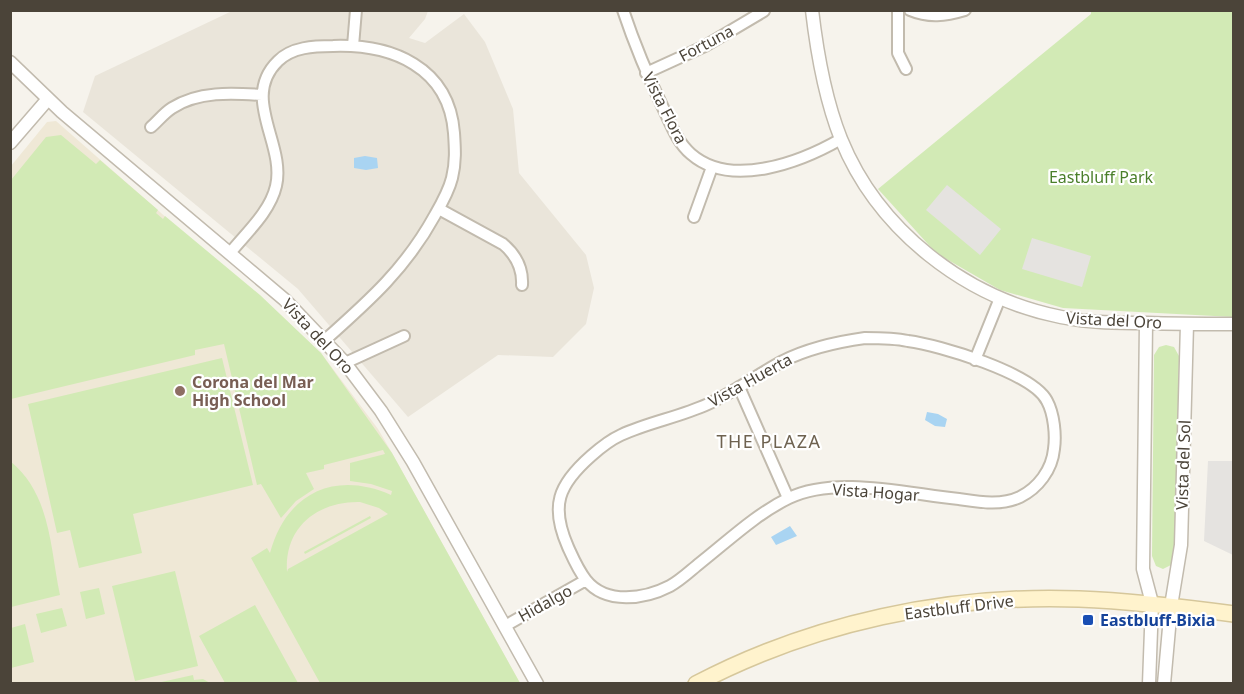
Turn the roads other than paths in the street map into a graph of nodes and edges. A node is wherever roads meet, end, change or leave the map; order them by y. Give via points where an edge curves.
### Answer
1 (356, 10) edge
2 (623, 10) edge
3 (812, 10) edge
4 (898, 10) edge
5 (910, 10) edge
6 (965, 10) edge
7 (764, 11) edge
8 (353, 46) junction
9 (10, 62) edge
10 (906, 69) dead end
11 (646, 73) junction
12 (262, 95) junction
13 (48, 99) junction
14 (151, 127) dead end
15 (841, 139) junction
16 (10, 143) edge
17 (712, 167) junction
18 (439, 209) junction
19 (694, 217) dead end
20 (230, 253) junction
21 (522, 285) dead end
22 (1000, 298) junction
23 (1146, 323) junction
24 (1187, 324) junction
25 (1233, 324) edge
26 (404, 336) dead end
27 (325, 340) junction
28 (975, 360) junction
29 (345, 363) junction
30 (739, 387) junction
31 (1047, 400) joint
32 (788, 498) junction
33 (586, 580) junction
34 (1152, 603) junction
35 (1171, 606) junction
36 (1233, 614) edge
37 (505, 626) junction
38 (537, 684) edge
39 (696, 684) edge
40 (1149, 684) edge
41 (1164, 684) edge

1 - 8 street
2 - 11 street, Vista Flora
3 - 15 street, Vista del Oro via 821,69
4 - 10 street via 898,53
5 - 6 street via 927,16
7 - 11 street, Fortuna via 705,46
8 - 12 street via 319,46 290,53 270,70
8 - 18 street via 407,59 424,70 443,92 453,118 456,152 452,180
9 - 13 street, Vista del Oro
11 - 17 street, Vista Flora via 678,139 691,154
12 - 14 street via 212,94 192,99 172,108
12 - 20 street via 262,109 277,156 276,185 266,209
13 - 16 street
13 - 20 street, Vista del Oro
15 - 17 street, Vista Flora via 780,165 740,171
15 - 22 street, Vista del Oro via 870,192 912,241 948,270
17 - 19 street
18 - 21 street via 510,250 521,269
18 - 27 street via 401,267
20 - 27 street, Vista del Oro
22 - 23 street, Vista del Oro via 1064,318
22 - 28 street
23 - 24 street, Vista del Oro
23 - 34 street via 1143,570
24 - 25 street, Vista del Oro
24 - 35 street, Vista del Sol via 1181,545
26 - 29 street
27 - 29 street, Vista del Oro
28 - 30 street, Vista Huerta via 908,340 865,338 802,352
28 - 31 street, Vista Huerta via 1028,382
29 - 37 street, Vista del Oro via 413,462
30 - 32 street
30 - 33 street, Vista Huerta via 692,411 603,445 569,477 560,495 558,515 561,531
31 - 32 street, Vista Hogar via 1055,435 1052,462 1038,484 1016,499 991,503 847,487 807,491
32 - 33 street, Vista Hogar via 676,582 654,593 632,597 608,595
33 - 37 street, Hidalgo
34 - 35 main road, Eastbluff Drive
34 - 39 main road, Eastbluff Drive via 1019,600 924,610 814,635 755,655
34 - 40 street
35 - 36 main road, Eastbluff Drive
35 - 41 street, Vista del Sol
37 - 38 street, Vista del Oro

